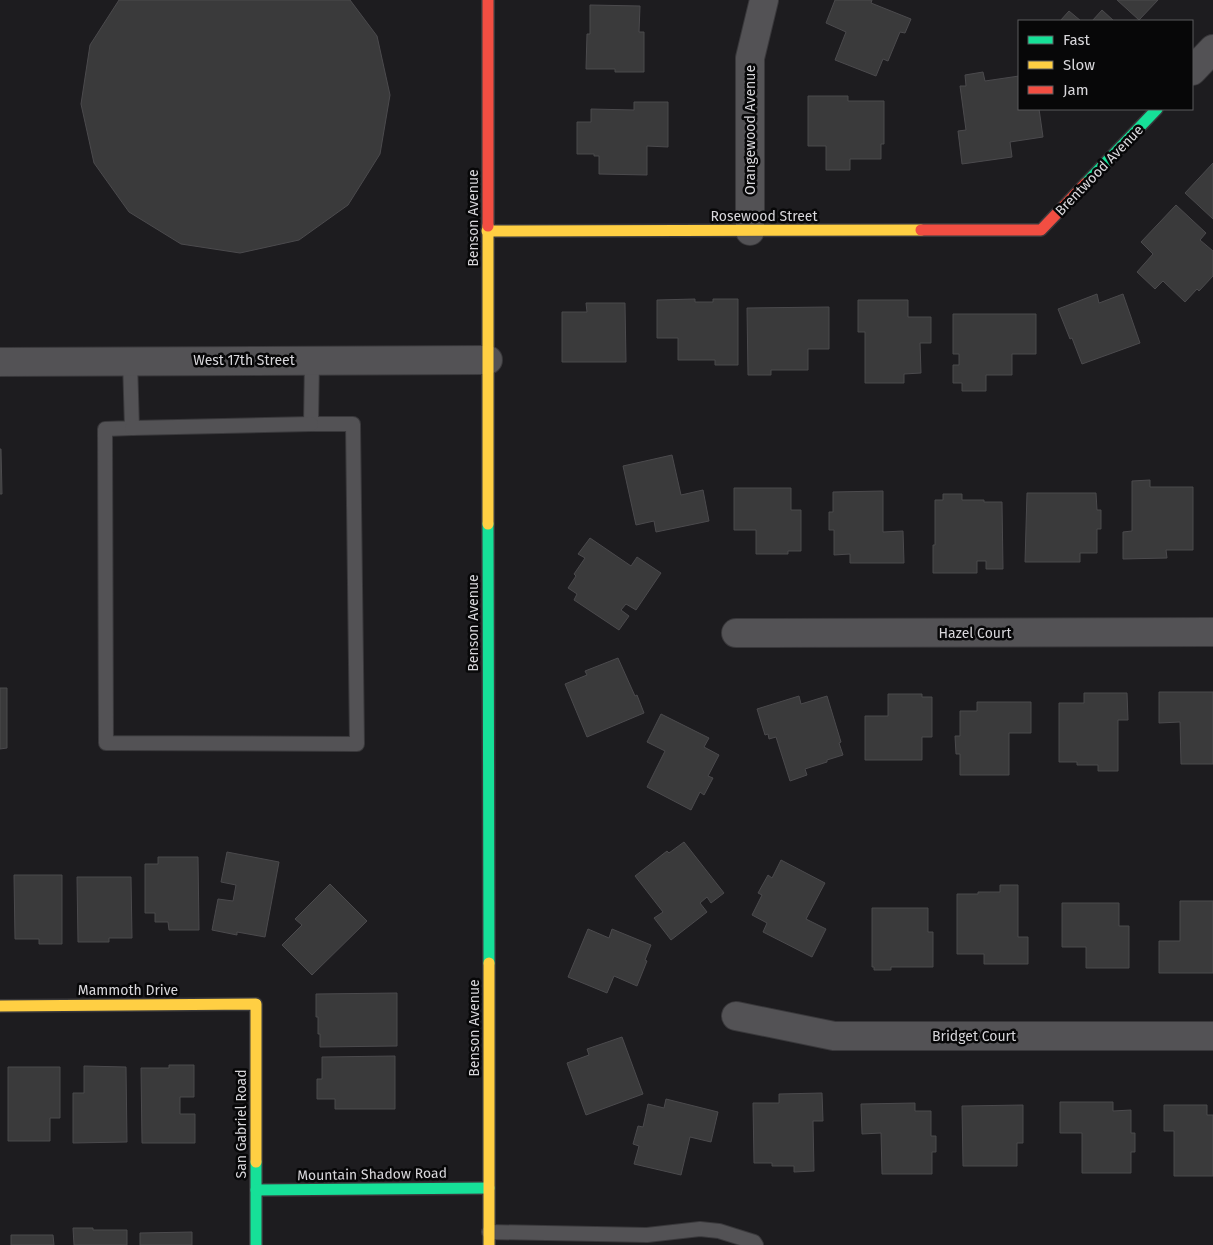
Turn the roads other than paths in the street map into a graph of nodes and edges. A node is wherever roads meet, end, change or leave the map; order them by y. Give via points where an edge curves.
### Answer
1 (488, 0) edge
2 (764, 0) edge
3 (1213, 48) edge
4 (1193, 70) edge
5 (1155, 110) edge
6 (1041, 230) joint
7 (487, 231) junction
8 (750, 231) junction
9 (312, 360) junction
10 (488, 360) junction
11 (130, 361) junction
12 (0, 362) edge
13 (311, 424) junction
14 (132, 428) junction
15 (1213, 632) edge
16 (736, 634) dead end
17 (256, 1004) joint
18 (0, 1006) edge
19 (736, 1016) dead end
20 (1213, 1036) edge
21 (489, 1188) junction
22 (256, 1190) junction
23 (647, 1235) junction
24 (489, 1239) edge
25 (256, 1245) edge
26 (661, 1245) edge
27 (756, 1245) edge

1 - 7 street, Benson Avenue
2 - 8 street, Orangewood Avenue via 750,58
3 - 4 street
5 - 6 street, Brentwood Avenue
6 - 8 street, Rosewood Street
7 - 8 street, Rosewood Street
7 - 10 street, Benson Avenue
9 - 10 street, West 17th Street
9 - 11 street, West 17th Street
9 - 13 lane
10 - 21 street, Benson Avenue
11 - 12 street, West 17th Street
11 - 14 lane
13 - 14 lane
13 - 14 lane via 353,424 357,744 106,743 105,429
15 - 16 street, Hazel Court
17 - 18 street, Mammoth Drive
17 - 22 street, San Gabriel Road
19 - 20 street, Bridget Court via 834,1036
21 - 22 street, Mountain Shadow Road
21 - 24 street, Benson Avenue
22 - 25 street, San Gabriel Road
23 - 24 lane
23 - 26 lane
23 - 27 lane via 700,1228 719,1231

